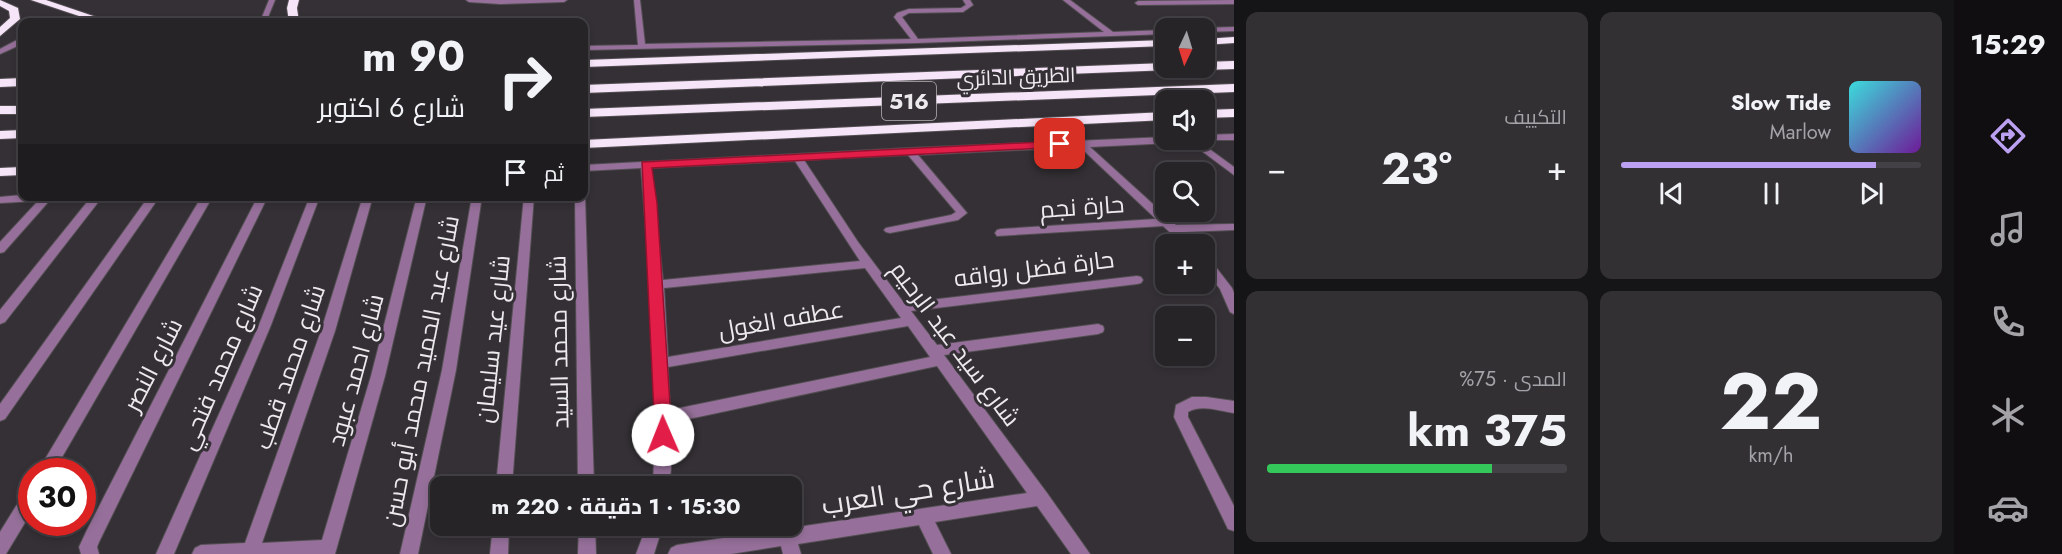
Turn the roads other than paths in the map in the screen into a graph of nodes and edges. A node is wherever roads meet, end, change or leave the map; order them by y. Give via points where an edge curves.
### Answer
1 (36, 0) edge
2 (272, 0) edge
3 (294, 0) edge
4 (470, 0) edge
5 (564, 0) edge
6 (637, 0) edge
7 (966, 0) edge
8 (1065, 0) edge
9 (0, 2) edge
10 (1234, 2) edge
11 (1138, 3) dead end
12 (93, 18) edge
13 (264, 18) edge
14 (293, 18) edge
15 (1234, 29) edge
16 (1215, 30) edge
17 (1155, 32) edge
18 (0, 33) edge
19 (1111, 34) junction
20 (1234, 40) edge
21 (916, 41) junction
22 (1215, 41) edge
23 (18, 43) edge
24 (1155, 43) edge
25 (642, 47) junction
26 (588, 48) edge
27 (0, 52) edge
28 (588, 64) edge
29 (1234, 64) edge
30 (1215, 65) edge
31 (1155, 67) edge
32 (18, 82) edge
33 (0, 83) edge
34 (1234, 88) edge
35 (588, 89) edge
36 (0, 110) edge
37 (18, 110) edge
38 (588, 113) edge
39 (1234, 113) edge
40 (1215, 114) edge
41 (1155, 117) edge
42 (18, 134) edge
43 (0, 135) edge
44 (1234, 137) edge
45 (1215, 138) edge
46 (1155, 141) edge
47 (588, 144) edge
48 (1082, 144) junction
49 (1205, 150) edge
50 (909, 151) junction
51 (798, 158) junction
52 (646, 165) junction
53 (588, 168) edge
54 (18, 171) edge
55 (0, 172) edge
56 (1234, 172) edge
57 (18, 199) edge
58 (0, 200) edge
59 (42, 201) edge
60 (94, 201) edge
61 (151, 201) edge
62 (205, 201) edge
63 (260, 201) edge
64 (313, 201) edge
65 (367, 201) edge
66 (421, 201) edge
67 (476, 201) edge
68 (529, 201) edge
69 (580, 201) edge
70 (1169, 225) junction
71 (1233, 228) edge
72 (890, 230) dead end
73 (1000, 233) dead end
74 (1178, 234) edge
75 (0, 249) edge
76 (867, 264) junction
77 (1215, 274) edge
78 (1137, 279) dead end
79 (656, 285) junction
80 (900, 308) junction
81 (1234, 309) edge
82 (0, 319) edge
83 (909, 321) junction
84 (1098, 329) dead end
85 (936, 356) junction
86 (661, 363) junction
87 (1234, 407) edge
88 (0, 415) edge
89 (663, 418) junction
90 (53, 458) edge
91 (505, 476) edge
92 (586, 476) edge
93 (662, 476) edge
94 (1041, 498) junction
95 (922, 516) junction
96 (18, 518) edge
97 (1234, 522) edge
98 (500, 536) edge
99 (586, 536) edge
100 (651, 536) edge
101 (787, 537) junction
102 (0, 548) edge
103 (251, 551) junction
104 (327, 551) edge
105 (90, 554) edge
106 (165, 554) edge
107 (203, 554) edge
108 (409, 554) edge
109 (499, 554) edge
110 (587, 554) edge
111 (645, 554) edge
112 (677, 554) edge
113 (792, 554) edge
114 (942, 554) edge
115 (1081, 554) edge

1 - 12 highway
2 - 13 street
3 - 14 highway
4 - 5 street
6 - 25 street
7 - 21 street via 970,5 963,10 899,14
8 - 19 street
9 - 18 highway via 14,10 15,20
10 - 11 street
15 - 16 street
17 - 19 street
19 - 21 street
20 - 22 highway
21 - 25 street
23 - 27 street
24 - 28 highway
25 - 26 street
29 - 30 highway
31 - 35 highway, الطريق الدائري / 516
32 - 33 highway
34 - 38 highway, الطريق الدائري / 516
36 - 37 highway
39 - 40 highway
41 - 47 highway
42 - 43 highway
44 - 45 street
46 - 48 street
48 - 50 street
48 - 70 street
49 - 56 street
50 - 51 street
50 - 72 street via 962,213 954,218
51 - 52 street
51 - 76 street, شارع سيد عبد الرحيم
52 - 53 street
52 - 79 street
54 - 55 highway
57 - 58 street
59 - 75 street
60 - 82 street
61 - 88 street
62 - 90 street
63 - 105 street, شارع النصر via 93,536 88,547
64 - 106 street, شارع محمد فتحي via 265,325
65 - 103 street, شارع محمد قطب via 328,331
66 - 104 street, شارع احمد عبود via 362,438
67 - 108 street, شارع عبد الحميد محمد أبو حسن via 449,370
68 - 91 street, شارع عيد سليمان
69 - 92 street, شارع محمد السيد
70 - 71 street, حارة نجم
70 - 73 street, حارة نجم
70 - 74 street
76 - 79 street
76 - 80 street, شارع سيد عبد الرحيم
77 - 81 street
78 - 80 street, حارة فضل رواقه
79 - 86 street
80 - 83 street, شارع سيد عبد الرحيم
83 - 85 street, شارع سيد عبد الرحيم
83 - 86 street, عطفه الغول
84 - 85 street
85 - 89 street
85 - 94 street, شارع سيد عبد الرحيم
86 - 89 street
87 - 97 street via 1185,404 1180,417
89 - 93 street
94 - 95 street, شارع حي العرب
94 - 115 street, شارع سيد عبد الرحيم
95 - 101 street, شارع حي العرب
95 - 114 street
96 - 102 street
98 - 109 street
99 - 110 street
100 - 111 street
101 - 112 street, شارع حي العرب
101 - 113 street
103 - 104 street
103 - 107 street

